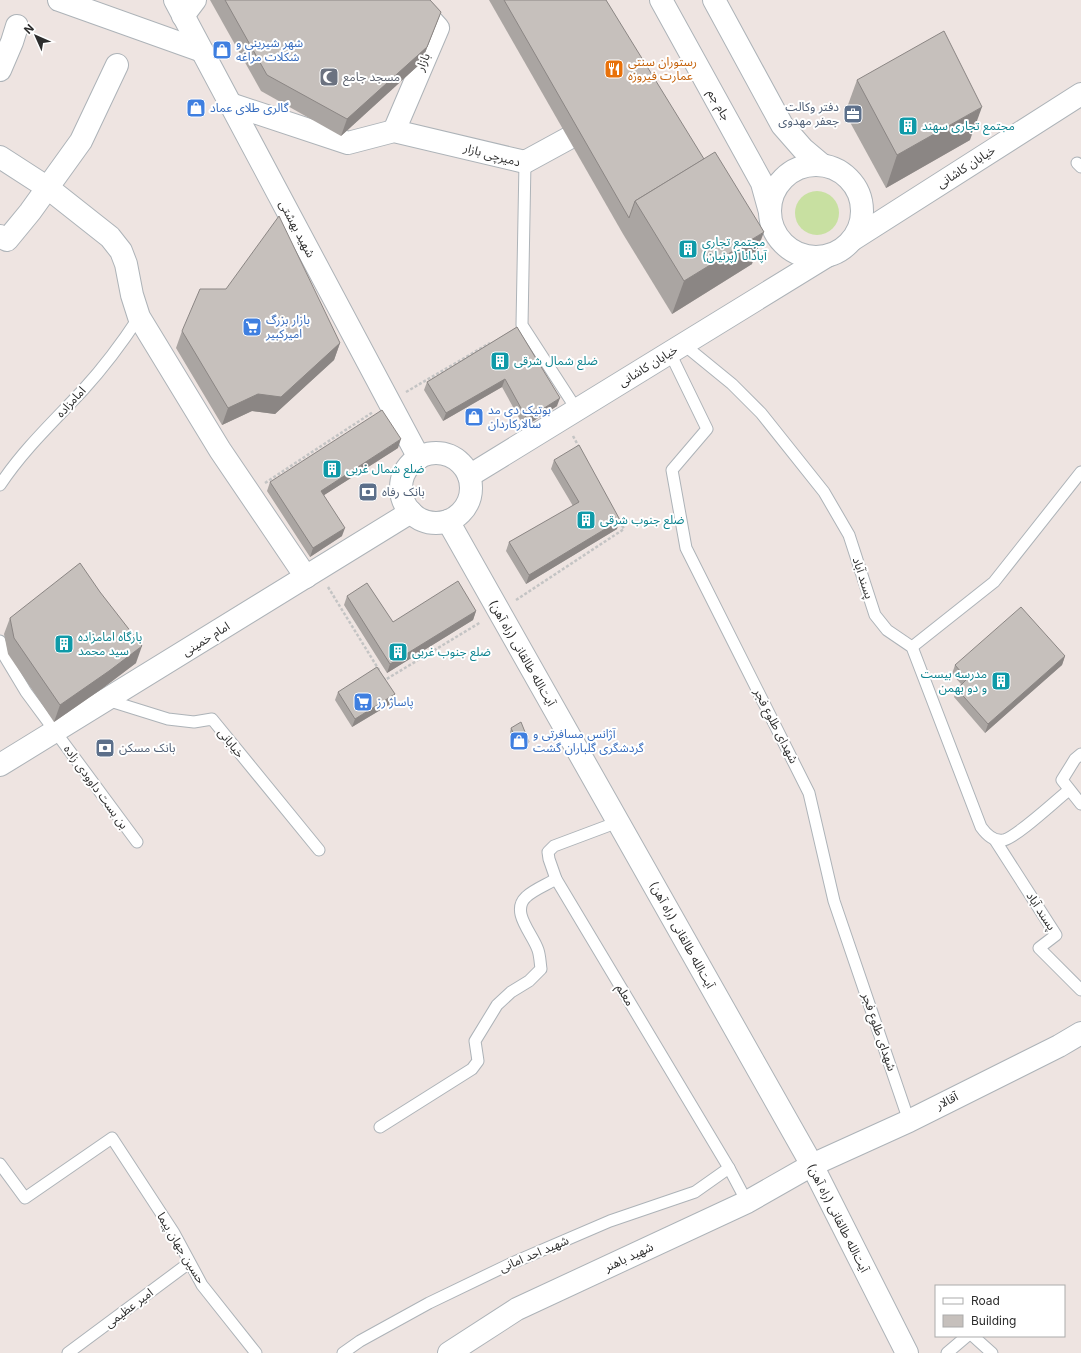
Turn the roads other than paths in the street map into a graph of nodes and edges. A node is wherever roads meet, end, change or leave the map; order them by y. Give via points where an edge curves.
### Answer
1 (59, 0) edge
2 (413, 0) edge
3 (661, 0) edge
4 (714, 0) edge
5 (184, 5) edge
6 (17, 26) dead end
7 (202, 51) junction
8 (117, 65) dead end
9 (0, 70) edge
10 (1081, 94) edge
11 (230, 104) junction
12 (394, 131) junction
13 (569, 138) dead end
14 (0, 157) edge
15 (525, 162) junction
16 (822, 165) junction
17 (48, 188) junction
18 (770, 212) junction
19 (852, 240) junction
20 (2, 243) edge
21 (827, 256) junction
22 (139, 317) junction
23 (676, 348) junction
24 (570, 414) junction
25 (419, 458) junction
26 (1081, 472) edge
27 (469, 476) junction
28 (0, 485) edge
29 (411, 512) junction
30 (448, 521) junction
31 (312, 573) junction
32 (0, 641) edge
33 (912, 647) junction
34 (107, 700) junction
35 (55, 732) junction
36 (1081, 754) edge
37 (0, 765) edge
38 (1068, 790) junction
39 (1081, 804) edge
40 (618, 822) junction
41 (995, 840) junction
42 (137, 842) dead end
43 (319, 850) dead end
44 (556, 879) junction
45 (1081, 990) edge
46 (1081, 1033) edge
47 (909, 1121) junction
48 (380, 1127) dead end
49 (0, 1164) edge
50 (812, 1165) junction
51 (729, 1168) junction
52 (747, 1202) junction
53 (189, 1263) junction
54 (966, 1337) edge
55 (974, 1337) edge
56 (68, 1353) edge
57 (256, 1353) edge
58 (343, 1353) edge
59 (449, 1353) edge
60 (907, 1353) edge
61 (947, 1353) edge
62 (992, 1353) edge

1 - 7 street
2 - 12 street, بازار via 438,28
3 - 18 street, جام جم via 762,183
4 - 16 street via 782,125 793,139
5 - 7 street, شهید بهشتی
6 - 9 street
7 - 11 street, شهید بهشتی
8 - 17 street via 81,141
10 - 19 street, خیابان کاشانی
11 - 12 street, دمیرچی بازار via 348,143
11 - 25 street, شهید بهشتی
12 - 15 street, دمیرچی بازار
13 - 15 street
14 - 17 street
15 - 24 lane, دمیرچی بازار via 522,325
16 - 18 street via 806,166 792,172 780,183 772,197
16 - 19 street via 837,170 849,179 862,202 859,229
17 - 20 street
17 - 22 street via 110,237 121,251
18 - 21 street via 773,228 781,242 795,252 810,257
19 - 21 street via 842,249
21 - 23 street, خیابان کاشانی
22 - 28 lane, امامزاده via 116,352 38,437
22 - 31 street via 250,493
23 - 24 street, خیابان کاشانی
23 - 33 lane, پسند آباد via 732,384 761,414 824,492 849,535 875,615 887,630
23 - 47 lane, شهدای طلوع فجر via 707,429 672,470 686,548 810,793 834,901
24 - 27 street, خیابان کاشانی
25 - 27 street via 430,453 454,458 463,465
25 - 29 street via 411,464 402,483 402,494
26 - 33 lane via 994,582
27 - 30 street via 470,498 465,507
29 - 30 street via 428,522
29 - 31 street, امام خمینی
30 - 40 street, (راه آهن) آیت‌الله طالقانی
31 - 34 street, امام خمینی
32 - 35 lane via 10,667
33 - 41 lane, پسند آباد via 981,827
34 - 35 street, امام خمینی
34 - 43 lane, خیابانی via 168,719 194,722 212,719
35 - 37 street, امام خمینی
35 - 42 lane, بن بست داوودی زاده
36 - 38 lane via 1062,778
38 - 39 lane
38 - 41 lane via 1018,832 1004,840
40 - 44 lane, معلم via 554,846 548,852
40 - 50 street, (راه آهن) آیت‌الله طالقانی
41 - 45 lane, پسند آباد via 1056,935 1040,948
44 - 48 lane via 526,896 520,905 520,914 538,949 541,969 497,1005 475,1041 478,1061 472,1069
44 - 51 lane, معلم
46 - 47 street, آقالار via 1060,1046
47 - 50 street, آقالار
49 - 53 lane, حسین جهان پیما via 25,1198 112,1138 174,1233
50 - 52 street, شهید باهنر
50 - 60 street, (راه آهن) آیت‌الله طالقانی
51 - 52 lane, معلم
51 - 58 lane, شهید احد امانی via 695,1192 610,1221 510,1264 429,1303
52 - 59 street, شهید باهنر via 517,1309
53 - 56 lane, امیر عظیمی
53 - 57 lane, حسین جهان پیما via 202,1285
54 - 61 lane
55 - 62 lane

